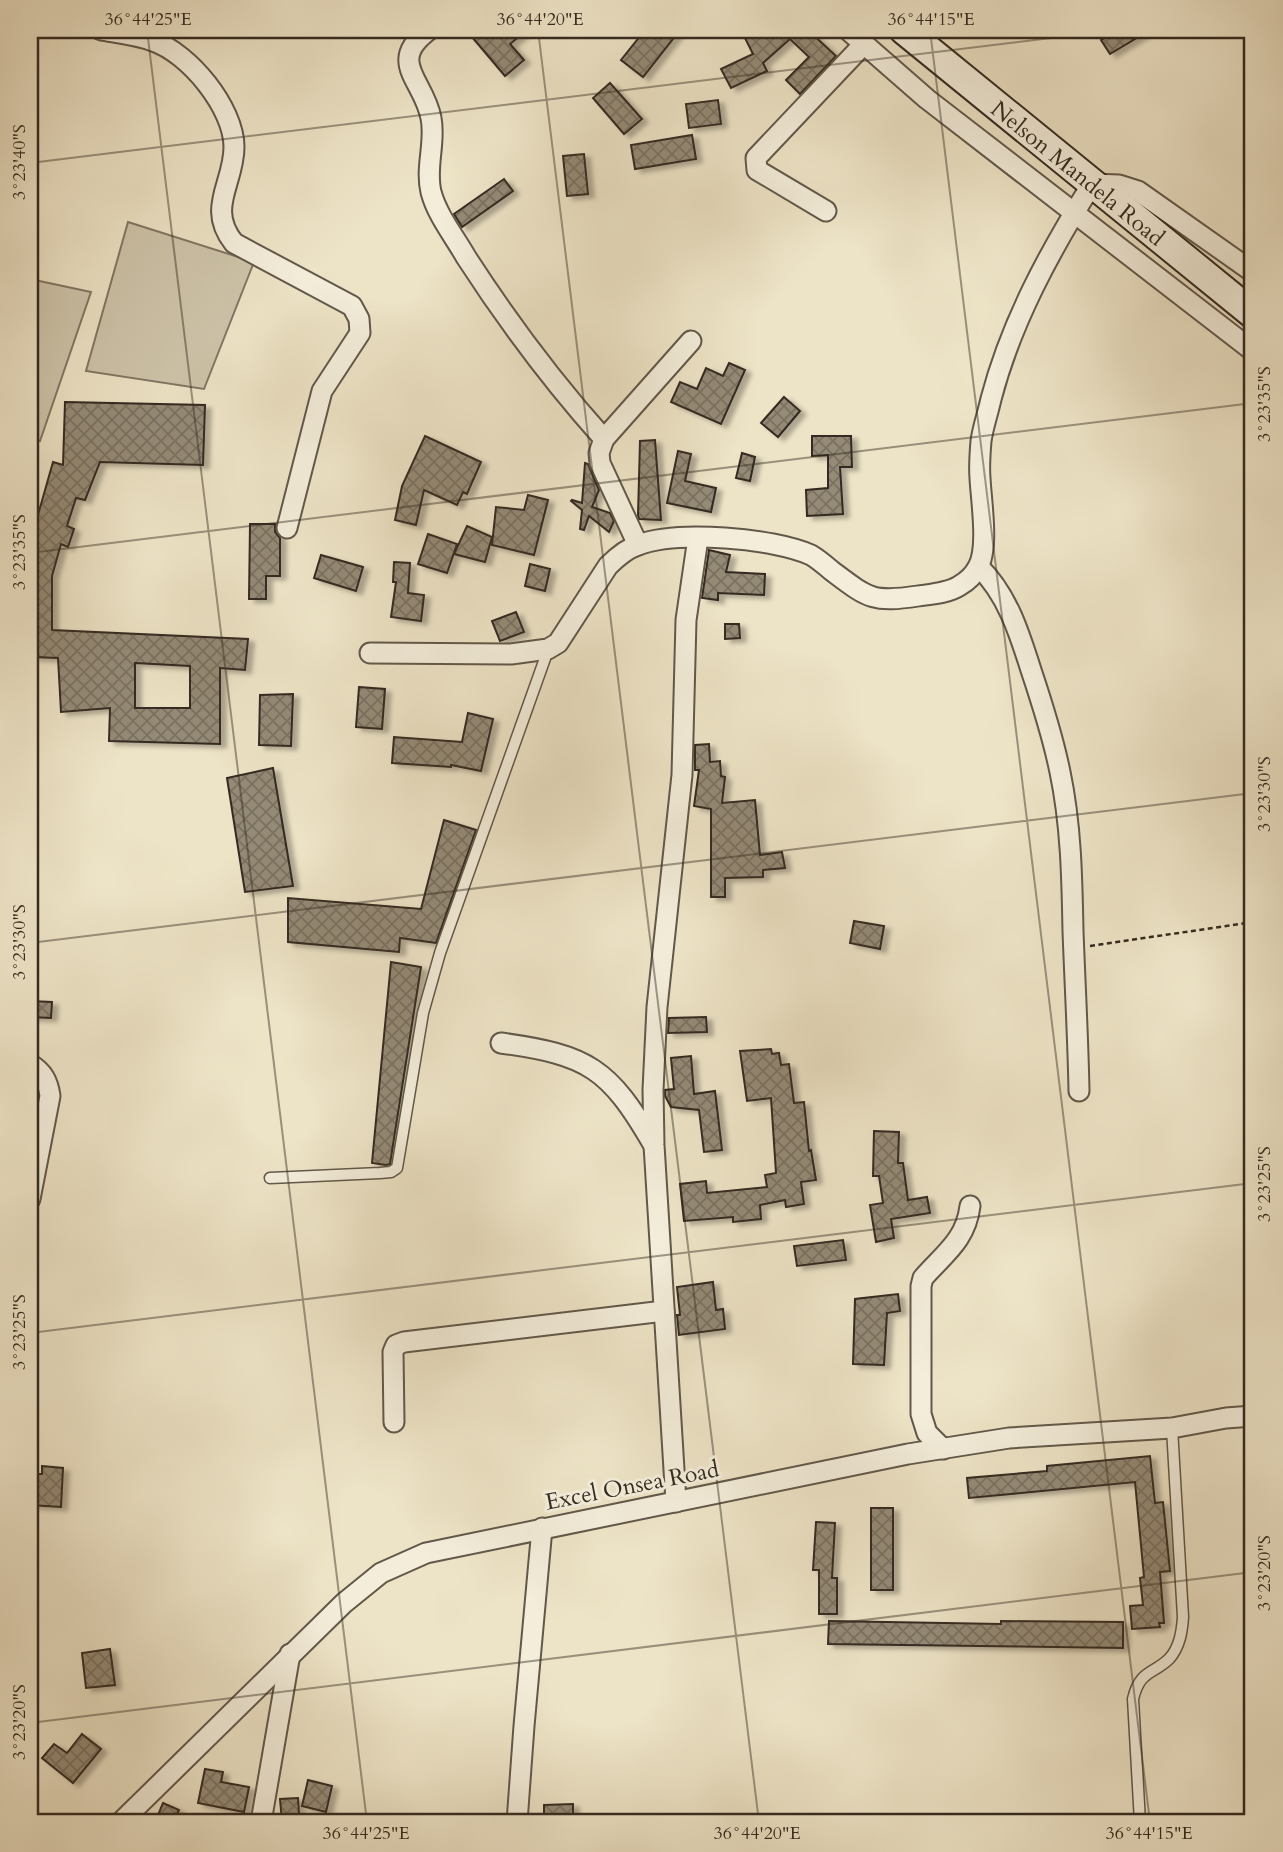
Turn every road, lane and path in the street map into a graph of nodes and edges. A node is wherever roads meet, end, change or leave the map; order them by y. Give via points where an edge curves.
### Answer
1 (101, 30) edge
2 (429, 30) edge
3 (848, 30) edge
4 (904, 30) edge
5 (863, 45) junction
6 (1092, 184) junction
7 (826, 211) dead end
8 (1074, 212) junction
9 (1253, 272) edge
10 (1253, 314) edge
11 (691, 341) dead end
12 (1253, 351) edge
13 (604, 439) junction
14 (287, 528) dead end
15 (698, 538) junction
16 (638, 545) junction
17 (979, 567) junction
18 (548, 649) junction
19 (370, 653) dead end
20 (1253, 922) edge
21 (1074, 949) junction
22 (501, 1043) dead end
23 (30, 1064) edge
24 (1079, 1091) dead end
25 (654, 1145) junction
26 (270, 1178) dead end
27 (30, 1199) edge
28 (970, 1206) dead end
29 (664, 1311) junction
30 (1253, 1416) edge
31 (394, 1422) dead end
32 (1172, 1428) junction
33 (943, 1449) junction
34 (676, 1502) junction
35 (542, 1528) junction
36 (290, 1654) junction
37 (121, 1822) edge
38 (261, 1822) edge
39 (517, 1822) edge
40 (1140, 1822) edge

1 - 14 street via 167,47 212,88 222,103 234,148 220,216 227,234 234,243 352,306 359,319 360,333 321,391
2 - 13 street via 408,56 431,116 428,173 437,209 524,344
3 - 5 street
4 - 6 main road, Nelson Mandela Road
5 - 7 street via 756,158 757,170
5 - 8 street
6 - 8 street
6 - 9 street via 1138,191
6 - 10 main road, Nelson Mandela Road
8 - 12 street
8 - 17 street via 1042,268 999,368 982,437
11 - 13 street
13 - 16 street via 598,453 600,463
15 - 16 street via 662,538
15 - 17 street via 783,545 813,556 863,595 877,600 957,588
15 - 25 street via 686,620 682,775 657,1007
16 - 18 street via 608,566 558,643
17 - 21 street via 1002,595 1013,618 1060,772 1071,854
18 - 19 street via 512,654
18 - 26 lane via 440,953 423,1013 397,1168 380,1173
20 - 21 path
21 - 24 street
22 - 25 street via 573,1057 593,1069 626,1101
23 - 27 street via 43,1074 50,1096
25 - 29 street
28 - 33 street via 958,1241 923,1278 921,1286 921,1414 927,1433
29 - 31 street via 396,1345
29 - 34 street
30 - 32 street, Excel Onsea Road
32 - 33 street, Excel Onsea Road via 1009,1438
32 - 40 lane via 1182,1633 1168,1659 1136,1685
33 - 34 street, Excel Onsea Road
34 - 35 street, Excel Onsea Road
35 - 36 street, Excel Onsea Road via 426,1553 398,1564 365,1584
35 - 39 street
36 - 37 street, Excel Onsea Road
36 - 38 street

